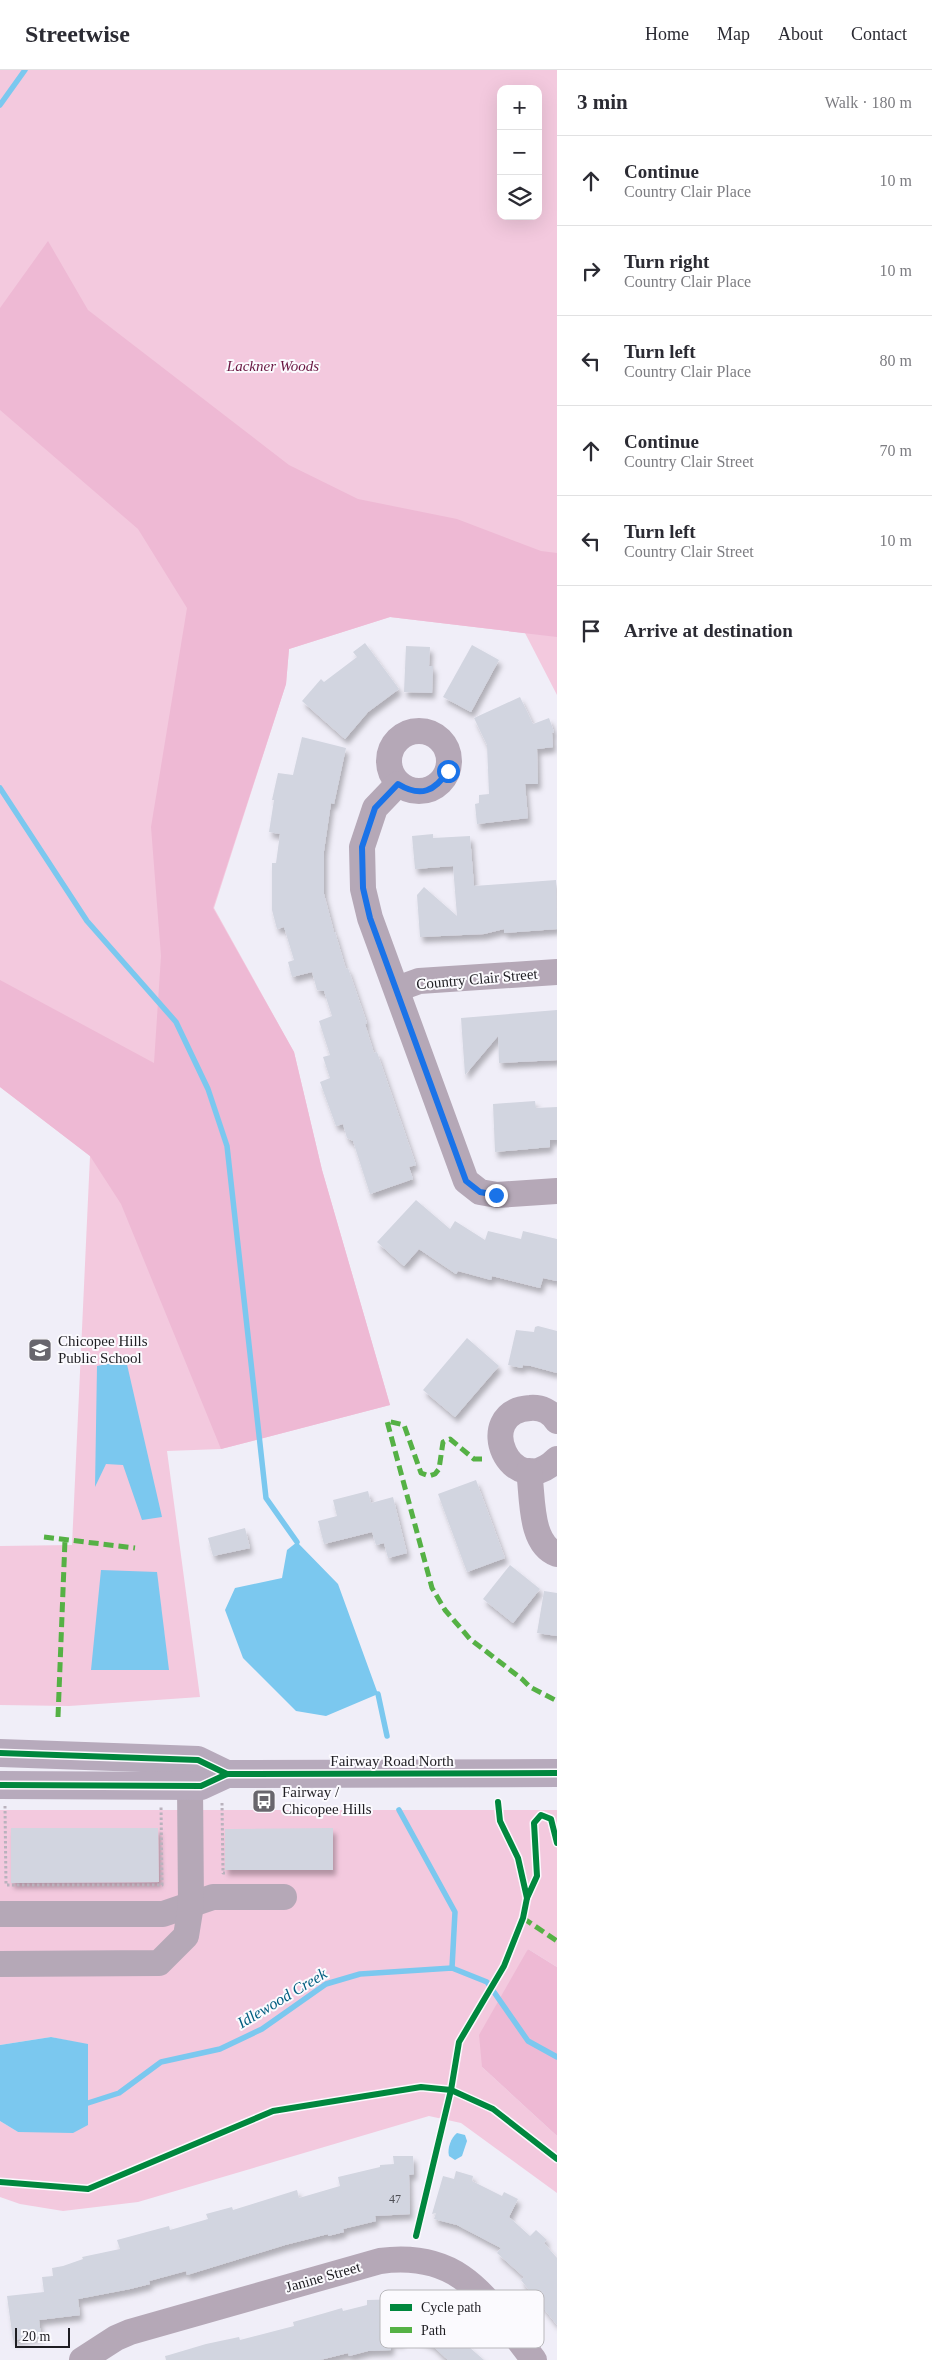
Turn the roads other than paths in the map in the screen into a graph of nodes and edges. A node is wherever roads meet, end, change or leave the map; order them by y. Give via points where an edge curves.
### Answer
1 (398, 784) dead end
2 (557, 972) edge
3 (397, 989) junction
4 (557, 1191) edge
5 (557, 1421) edge
6 (557, 1459) edge
7 (529, 1471) junction
8 (557, 1554) edge
9 (0, 1753) edge
10 (557, 1773) edge
11 (227, 1774) junction
12 (190, 1786) junction
13 (3, 1794) edge
14 (284, 1897) dead end
15 (191, 1905) junction
16 (0, 1914) edge
17 (0, 1964) edge
18 (477, 2290) edge
19 (524, 2348) edge
20 (82, 2360) edge
21 (534, 2360) edge

1 - 3 street via 375,808 362,847 365,898
2 - 3 street, Country Clair Street via 419,981
3 - 4 street, Country Clair Street via 466,1181 480,1192 496,1195
5 - 7 street via 546,1411 524,1408 514,1412 502,1426 501,1448 506,1458 513,1466
6 - 7 street via 550,1466
7 - 8 street via 539,1540 549,1551
9 - 11 main road, Fairway Road North via 198,1760
10 - 11 main road, Fairway Road North
11 - 12 main road, Fairway Road North via 201,1786
12 - 13 main road, Fairway Road North
12 - 15 street
14 - 15 street via 213,1897
15 - 16 street via 162,1914
15 - 17 street via 186,1936 159,1963
18 - 20 street, Janine Street via 470,2282 436,2263 405,2258 380,2261 130,2332
19 - 21 street, Janine Street

